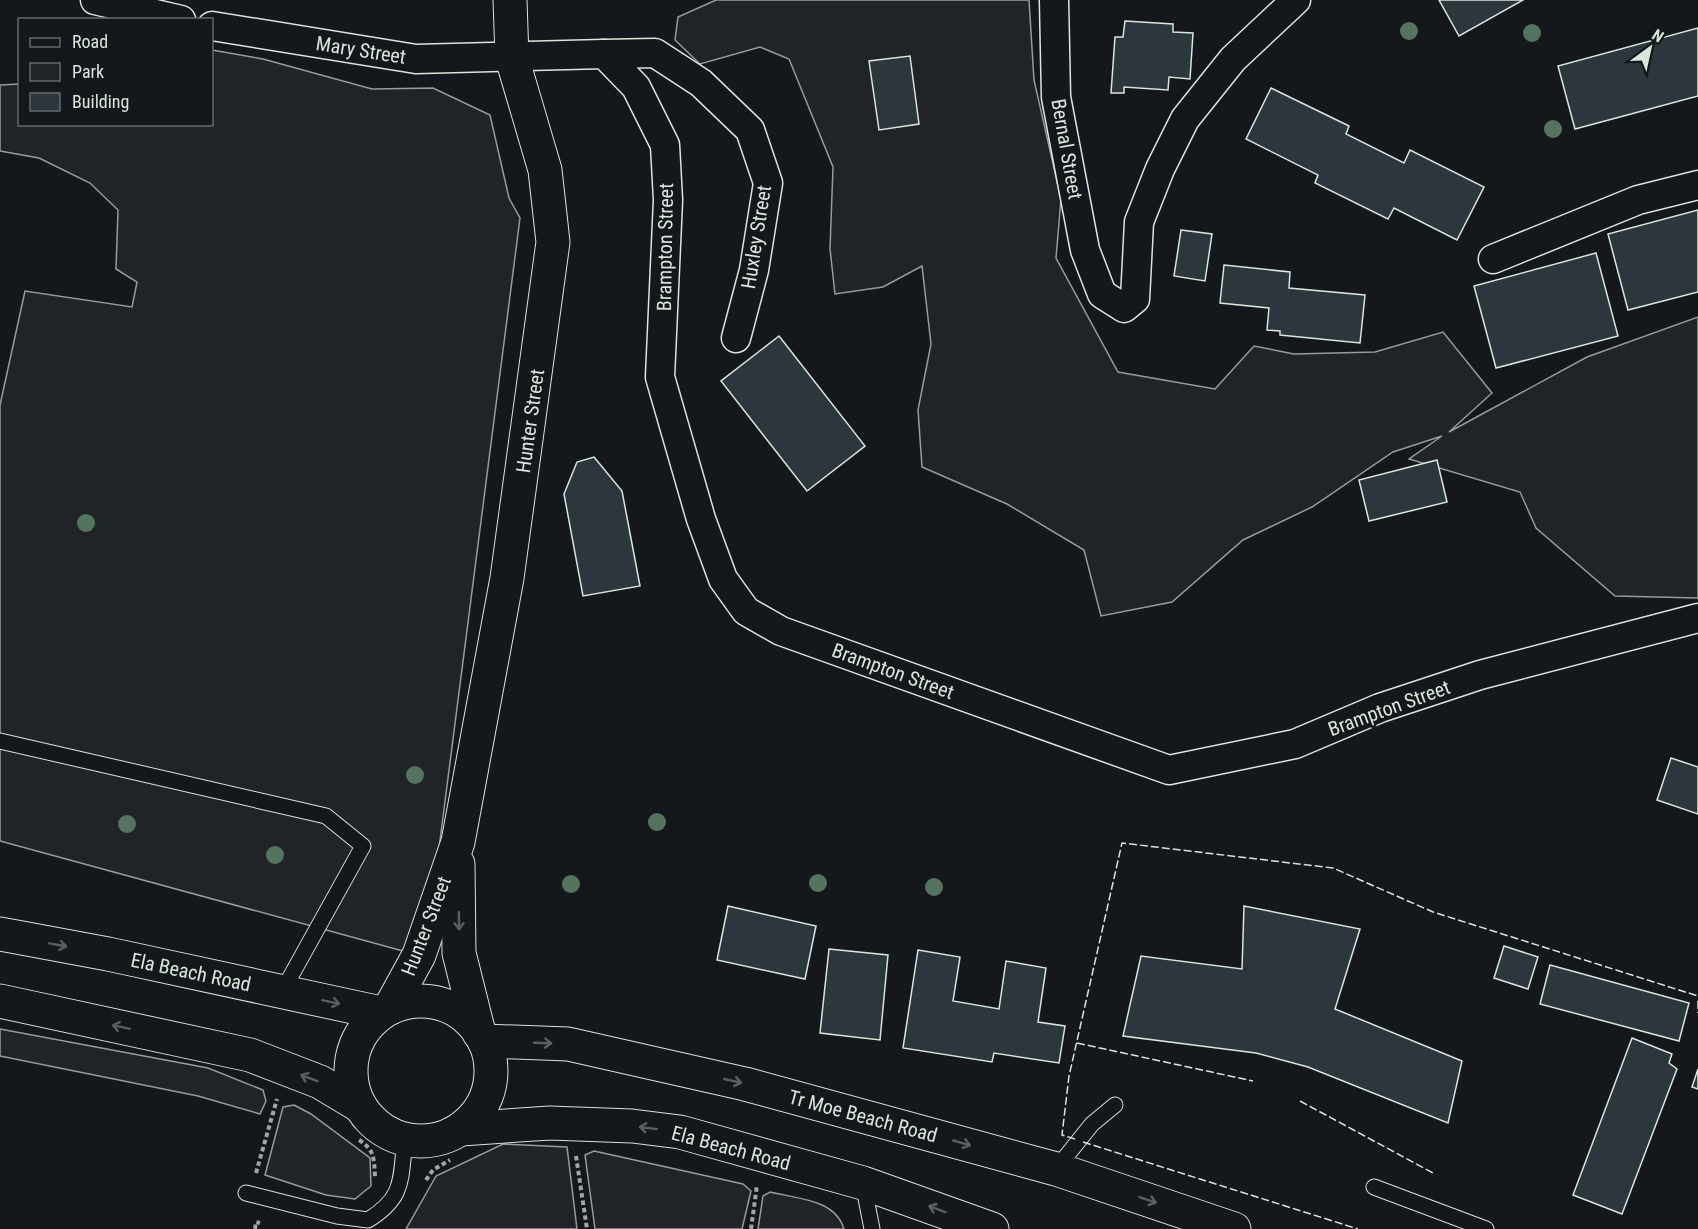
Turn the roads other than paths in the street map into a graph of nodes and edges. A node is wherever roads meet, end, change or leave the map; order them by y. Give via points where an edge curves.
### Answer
1 (95, 0) edge
2 (510, 0) edge
3 (1054, 0) edge
4 (1296, 0) edge
5 (172, 18) edge
6 (213, 26) edge
7 (604, 54) junction
8 (512, 58) junction
9 (1698, 185) edge
10 (1493, 259) dead end
11 (736, 338) dead end
12 (1698, 618) edge
13 (0, 741) edge
14 (458, 842) junction
15 (0, 934) edge
16 (282, 992) junction
17 (0, 1001) edge
18 (385, 1011) junction
19 (482, 1037) junction
20 (1115, 1105) dead end
21 (360, 1106) junction
22 (405, 1140) junction
23 (457, 1143) junction
24 (1056, 1169) junction
25 (863, 1183) junction
26 (250, 1187) road end
27 (1374, 1187) dead end
28 (872, 1229) edge
29 (992, 1229) edge
30 (1234, 1229) edge
31 (1486, 1229) edge

1 - 5 street
2 - 8 main road, Hunter Street
3 - 4 street, Bernal Street via 1056,97 1085,250 1102,294 1124,308 1135,299 1139,222 1185,119 1233,59
6 - 8 street, Mary Street via 416,59
7 - 8 street
7 - 11 street, Huxley Street via 656,53 701,83 750,130 768,183 754,270
7 - 12 street, Brampton Street via 636,87 665,145 668,200 660,377 701,519 723,579 746,610 782,631 1169,770 1295,744 1380,708 1480,675
8 - 14 main road, Hunter Street via 545,170 554,242 507,578
9 - 10 street via 1638,200
13 - 16 lane via 326,816 363,846
14 - 18 main road, Hunter Street via 419,956
14 -> 19 main road, Hunter Street via 459,953
15 -> 16 main road, Ela Beach Road
16 -> 18 main road, Ela Beach Road
21 -> 17 main road via 320,1082 250,1055
18 - 19 main road via 409,1002 448,1007 466,1017
18 - 21 main road via 361,1036 351,1065 352,1086
19 - 23 main road via 492,1073 489,1089
19 -> 24 main road, Tr Moe Beach Road via 568,1044 745,1084
20 - 24 lane via 1092,1124
21 - 22 main road via 387,1133
22 - 23 main road via 425,1142 444,1138
22 - 26 lane via 400,1186 388,1207 368,1220 337,1216
25 -> 23 main road, Ela Beach Road via 680,1132 632,1126 550,1123
24 -> 30 main road, Tr Moe Beach Road
25 - 28 lane
29 -> 25 main road, Ela Beach Road
27 - 31 lane

